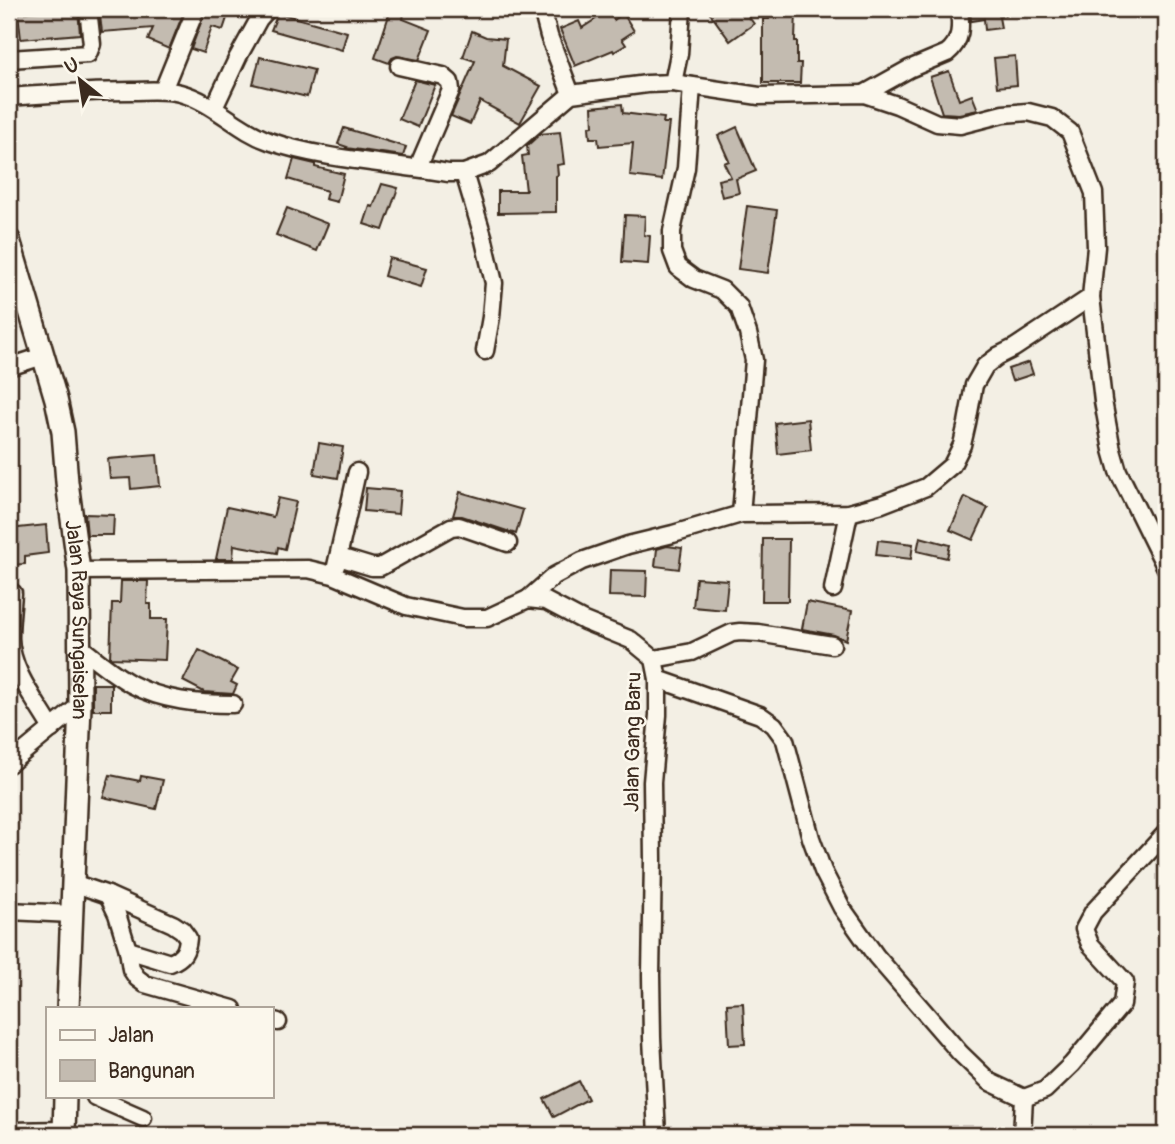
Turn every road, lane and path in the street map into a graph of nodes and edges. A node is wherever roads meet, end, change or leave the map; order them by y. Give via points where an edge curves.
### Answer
1 (88, 9) edge
2 (196, 9) edge
3 (268, 9) edge
4 (542, 9) edge
5 (682, 9) edge
6 (959, 9) edge
7 (9, 59) edge
8 (399, 66) dead end
9 (673, 83) junction
10 (692, 86) junction
11 (163, 90) junction
12 (571, 94) junction
13 (864, 94) junction
14 (9, 97) edge
15 (214, 108) junction
16 (418, 167) junction
17 (464, 173) junction
18 (9, 240) edge
19 (16, 292) edge
20 (1091, 297) junction
21 (485, 351) dead end
22 (43, 356) junction
23 (9, 367) edge
24 (357, 472) dead end
25 (849, 513) junction
26 (741, 514) junction
27 (508, 543) dead end
28 (339, 557) junction
29 (1166, 568) edge
30 (79, 571) junction
31 (333, 575) junction
32 (833, 589) dead end
33 (13, 593) dead end
34 (528, 599) junction
35 (832, 645) dead end
36 (81, 649) junction
37 (654, 659) junction
38 (658, 679) junction
39 (233, 704) dead end
40 (80, 705) junction
41 (52, 729) junction
42 (9, 764) edge
43 (1166, 833) edge
44 (73, 883) junction
45 (107, 895) junction
46 (9, 911) edge
47 (72, 914) junction
48 (128, 950) junction
49 (68, 1007) edge
50 (226, 1007) edge
51 (65, 1098) edge
52 (96, 1098) edge
53 (1024, 1098) junction
54 (143, 1118) dead end
55 (9, 1131) edge
56 (64, 1133) edge
57 (657, 1135) edge
58 (1022, 1135) edge

1 - 7 street via 92,44 88,54
2 - 11 street
3 - 15 street
4 - 12 street
5 - 9 street
6 - 13 street via 961,26 952,49
8 - 16 street via 443,76 451,86
9 - 10 street
9 - 12 street
10 - 13 street via 759,96
10 - 26 street via 686,168 672,251 677,267 722,290 739,307 748,332 754,360
11 - 14 street
11 - 15 street
12 - 17 street via 489,164
13 - 20 street via 937,123 960,125 1028,111 1052,118 1070,132 1094,193 1096,247
15 - 16 street via 281,145
16 - 17 street
17 - 21 street via 494,283
18 - 19 main road, Jalan Raya Sungaiselan
19 - 22 main road, Jalan Raya Sungaiselan
20 - 25 street via 985,366 974,385 962,445 952,465 926,487
20 - 29 street via 1112,450
22 - 23 street
22 - 30 main road, Jalan Raya Sungaiselan via 63,432
24 - 28 street
25 - 26 street
25 - 32 street
26 - 34 street via 582,561 554,576
27 - 28 street via 459,526 380,567
28 - 31 street
30 - 31 street via 308,569
30 - 36 main road, Jalan Raya Sungaiselan
31 - 34 street via 406,606 463,618 487,618
33 - 41 street via 13,655
34 - 37 street, Jalan Gang Baru via 546,601 631,640
35 - 37 street via 740,632 692,652
36 - 39 street via 131,684 153,693 179,701
36 - 40 main road, Jalan Raya Sungaiselan
37 - 38 street, Jalan Gang Baru
38 - 53 street via 760,715 774,725 785,740 823,872 842,908 876,956 960,1053 990,1082
38 - 57 street, Jalan Gang Baru via 652,782 651,975
40 - 41 street
40 - 44 main road, Jalan Raya Sungaiselan
41 - 42 street
43 - 53 street via 1093,912 1084,929 1090,944 1125,982 1122,1004 1045,1090
44 - 45 street
44 - 47 main road, Jalan Raya Sungaiselan
45 - 48 street
45 - 48 street via 173,924 188,938 183,955 170,962
46 - 47 street
47 - 49 main road, Jalan Raya Sungaiselan
48 - 50 street via 131,969 145,984
51 - 56 main road
52 - 54 street
53 - 58 street
55 - 56 street

